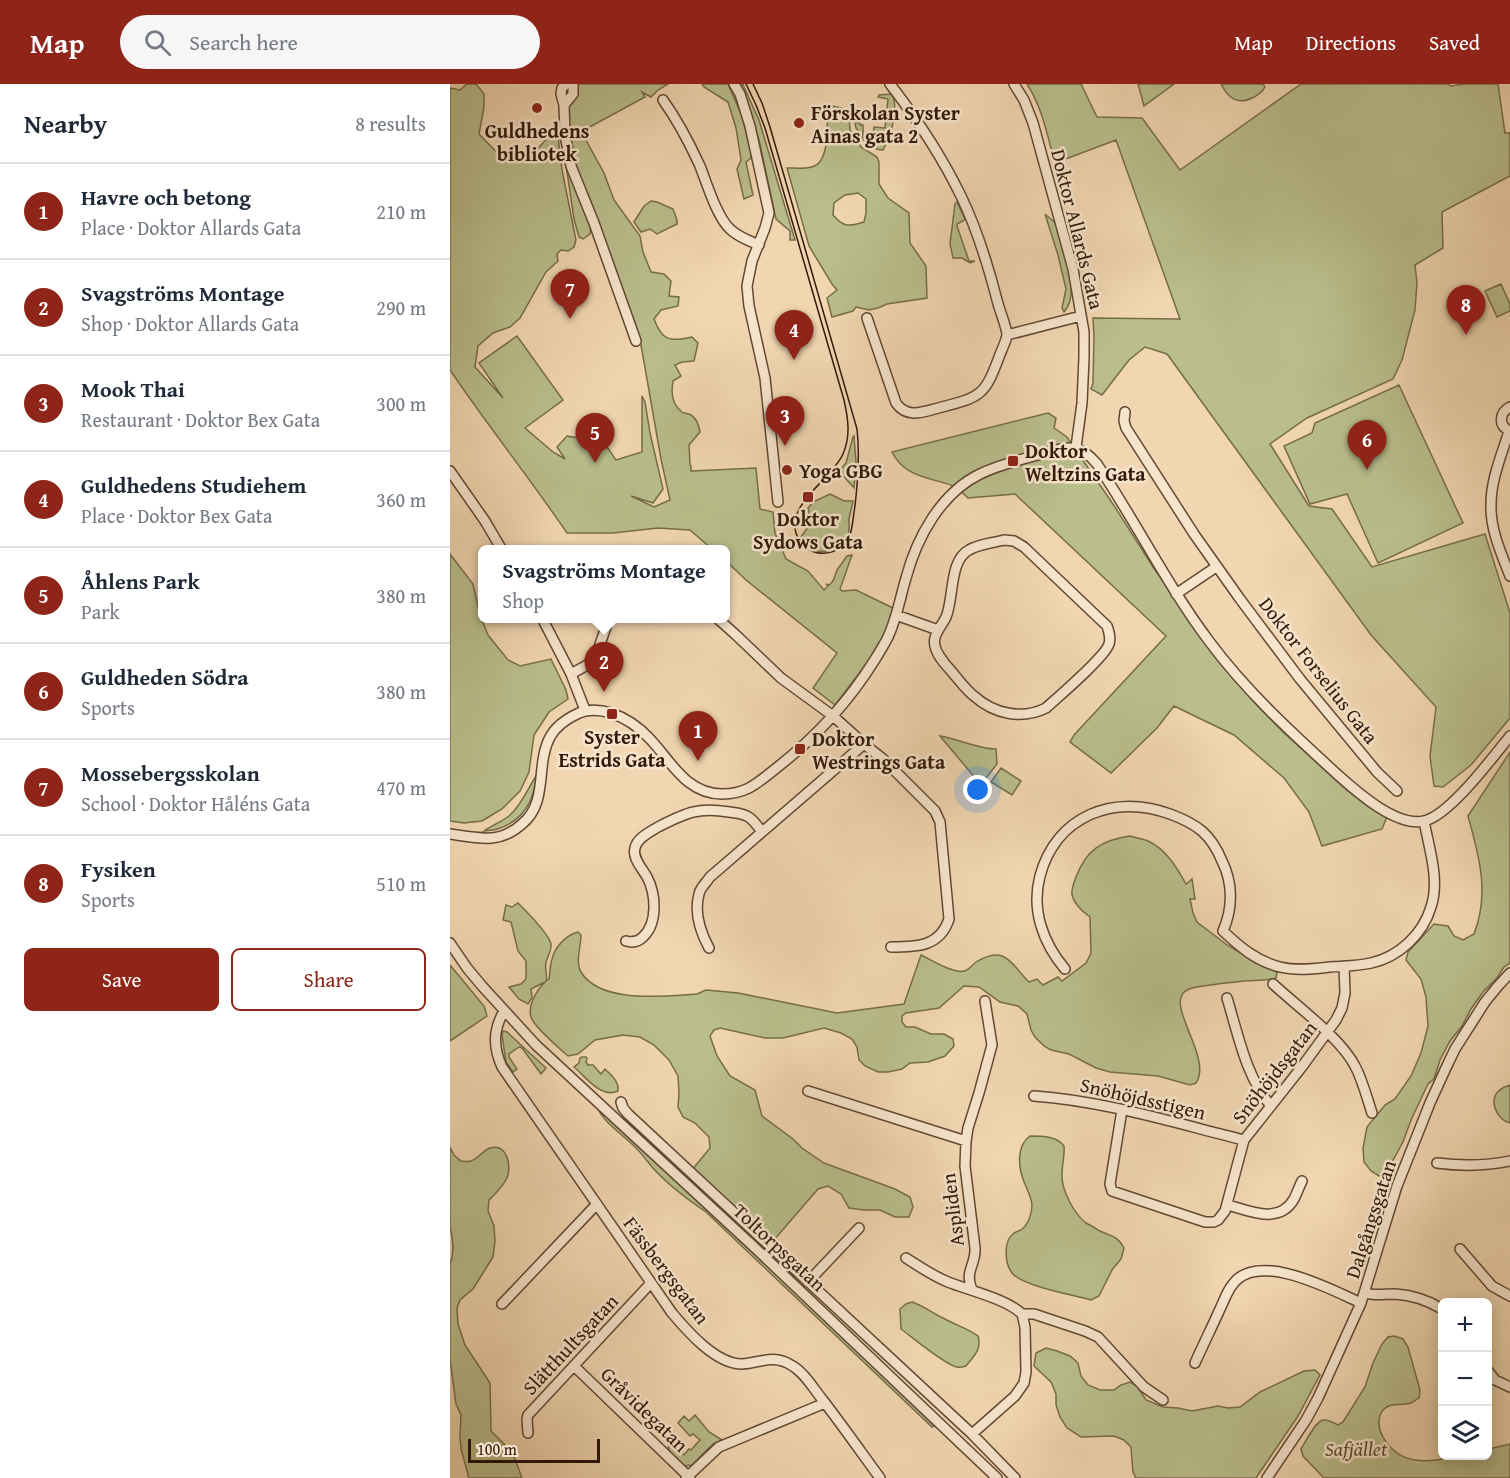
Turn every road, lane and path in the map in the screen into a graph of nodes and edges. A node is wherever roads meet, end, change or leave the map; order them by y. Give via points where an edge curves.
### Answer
1 (566, 84) edge
2 (573, 84) edge
3 (734, 84) edge
4 (890, 84) edge
5 (1014, 84) edge
6 (663, 100) dead end
7 (564, 105) junction
8 (759, 245) junction
9 (1081, 316) junction
10 (867, 318) dead end
11 (1007, 335) junction
12 (636, 341) dead end
13 (1510, 407) edge
14 (1125, 412) dead end
15 (1510, 431) edge
16 (1076, 447) junction
17 (450, 471) edge
18 (778, 502) dead end
19 (500, 545) edge
20 (1216, 567) junction
21 (1510, 576) edge
22 (1176, 594) junction
23 (896, 615) junction
24 (545, 623) edge
25 (607, 623) edge
26 (722, 623) edge
27 (938, 630) junction
28 (571, 674) junction
29 (585, 710) junction
30 (833, 716) junction
31 (1510, 736) edge
32 (864, 744) junction
33 (1397, 791) dead end
34 (1424, 821) junction
35 (762, 832) junction
36 (450, 834) edge
37 (626, 941) dead end
38 (450, 943) edge
39 (891, 946) dead end
40 (709, 948) dead end
41 (1344, 966) junction
42 (1065, 969) dead end
43 (1510, 974) edge
44 (1273, 984) dead end
45 (1227, 998) dead end
46 (985, 1001) dead end
47 (504, 1011) junction
48 (1327, 1033) junction
49 (808, 1091) dead end
50 (1034, 1095) dead end
51 (621, 1102) dead end
52 (1271, 1106) junction
53 (1122, 1110) junction
54 (1372, 1113) dead end
55 (1244, 1140) junction
56 (966, 1141) junction
57 (1510, 1161) edge
58 (1437, 1163) dead end
59 (1302, 1181) dead end
60 (597, 1204) junction
61 (1227, 1205) junction
62 (859, 1228) dead end
63 (1460, 1249) dead end
64 (906, 1258) dead end
65 (808, 1282) junction
66 (651, 1284) junction
67 (972, 1290) junction
68 (1365, 1293) junction
69 (1510, 1296) edge
70 (1361, 1303) junction
71 (502, 1304) dead end
72 (1438, 1307) edge
73 (1022, 1314) junction
74 (1195, 1363) dead end
75 (574, 1366) junction
76 (1492, 1376) edge
77 (1510, 1387) edge
78 (1163, 1400) dead end
79 (825, 1403) junction
80 (528, 1433) dead end
81 (972, 1434) junction
82 (688, 1477) edge
83 (880, 1478) edge
84 (997, 1478) edge
85 (1015, 1478) edge
86 (1267, 1478) edge

1 - 7 street via 561,90
2 - 7 street via 573,94
3 - 8 street via 746,111 768,206 768,220
4 - 11 street via 940,157 961,196 985,257
5 - 9 street, Doktor Allards Gata via 1033,123 1073,269
6 - 8 street via 680,125 722,219 730,230
7 - 12 street via 571,166
8 - 18 street via 747,286 765,378
9 - 11 street
9 - 16 street, Doktor Allards Gata via 1085,343
10 - 11 street via 896,403 907,413 979,394 992,378
13 - 15 street via 1501,419
14 - 20 street, Doktor Forselius Gata via 1126,428
15 - 21 street via 1493,485 1491,507 1495,536
16 - 22 street via 1097,464
16 - 23 street via 993,468 956,490 923,534
17 - 19 street
20 - 22 street
20 - 33 street, Doktor Forselius Gata via 1300,679
22 - 34 street via 1209,642 1276,718 1381,809 1408,820
23 - 27 street
23 - 30 street via 875,660
24 - 28 street
25 - 28 street via 594,658
26 - 30 street via 781,678
27 - 27 street via 934,645 937,651 973,696 996,709 1022,715 1046,708 1102,655 1109,643 1107,626 1023,547 1004,540 968,550 958,561 947,614
28 - 29 street
29 - 30 street via 603,711 632,723 684,780 717,794 750,787 800,749
29 - 36 street via 555,729 550,738 537,803 525,822 509,834 494,838
30 - 32 street
31 - 34 street via 1457,798
32 - 35 street
32 - 39 street via 931,806 940,822 947,926 925,944
34 - 41 street via 1434,888 1427,918 1396,953 1373,963
35 - 37 street via 745,815 708,809 673,819 639,840 634,852 651,888 654,909 648,933 640,940
35 - 40 street via 710,878 699,893 698,912
38 - 47 street, Toltorpsgatan
41 - 42 street via 1280,967 1244,951 1223,931 1228,920 1230,886 1227,870 1209,836 1185,819 1132,806 1105,809 1081,819 1057,840 1047,855 1037,890 1038,918 1048,946
41 - 48 street, Snöhöjdsgatan via 1344,1000
43 - 68 street, Dalgångsgatan via 1466,1031 1440,1081 1397,1186
44 - 48 street
45 - 52 street via 1248,1066
46 - 56 street, Aspliden via 992,1045
47 - 60 street, Fässbergsgatan via 495,1029 499,1062
47 - 84 street, Toltorpsgatan
48 - 52 street, Snöhöjdsgatan
48 - 54 street via 1356,1068
49 - 56 street
50 - 53 street, Snöhöjdsstigen
51 - 65 street, Toltorpsgatan via 628,1114
52 - 55 street, Snöhöjdsgatan
53 - 55 street, Snöhöjdsstigen
53 - 61 street via 1110,1184 1113,1191 1205,1222 1218,1220
55 - 61 street, Snöhöjdsgatan
56 - 67 street, Aspliden via 965,1166 976,1254 968,1277
57 - 58 street
59 - 61 street via 1286,1209 1273,1215
60 - 66 street, Fässbergsgatan
60 - 71 street
62 - 65 street
63 - 69 street via 1492,1286
64 - 67 street via 937,1277
65 - 81 street, Toltorpsgatan
66 - 75 street, Slätthultsgatan
66 - 79 street, Fässbergsgatan via 692,1335 718,1356 736,1363 774,1359 787,1362
67 - 73 street
68 - 70 street, Dalgångsgatan
68 - 72 street via 1410,1296
70 - 74 street via 1311,1281 1256,1270 1232,1285
70 - 86 street, Dalgångsgatan via 1318,1398
73 - 78 street via 1034,1314 1098,1337 1144,1387
73 - 81 street via 1024,1383
75 - 80 street, Slätthultsgatan via 528,1414
75 - 82 street, Gråvidegatan
76 - 77 street
79 - 82 street via 719,1447
79 - 83 street, Fässbergsgatan
81 - 85 street, Toltorpsgatan

